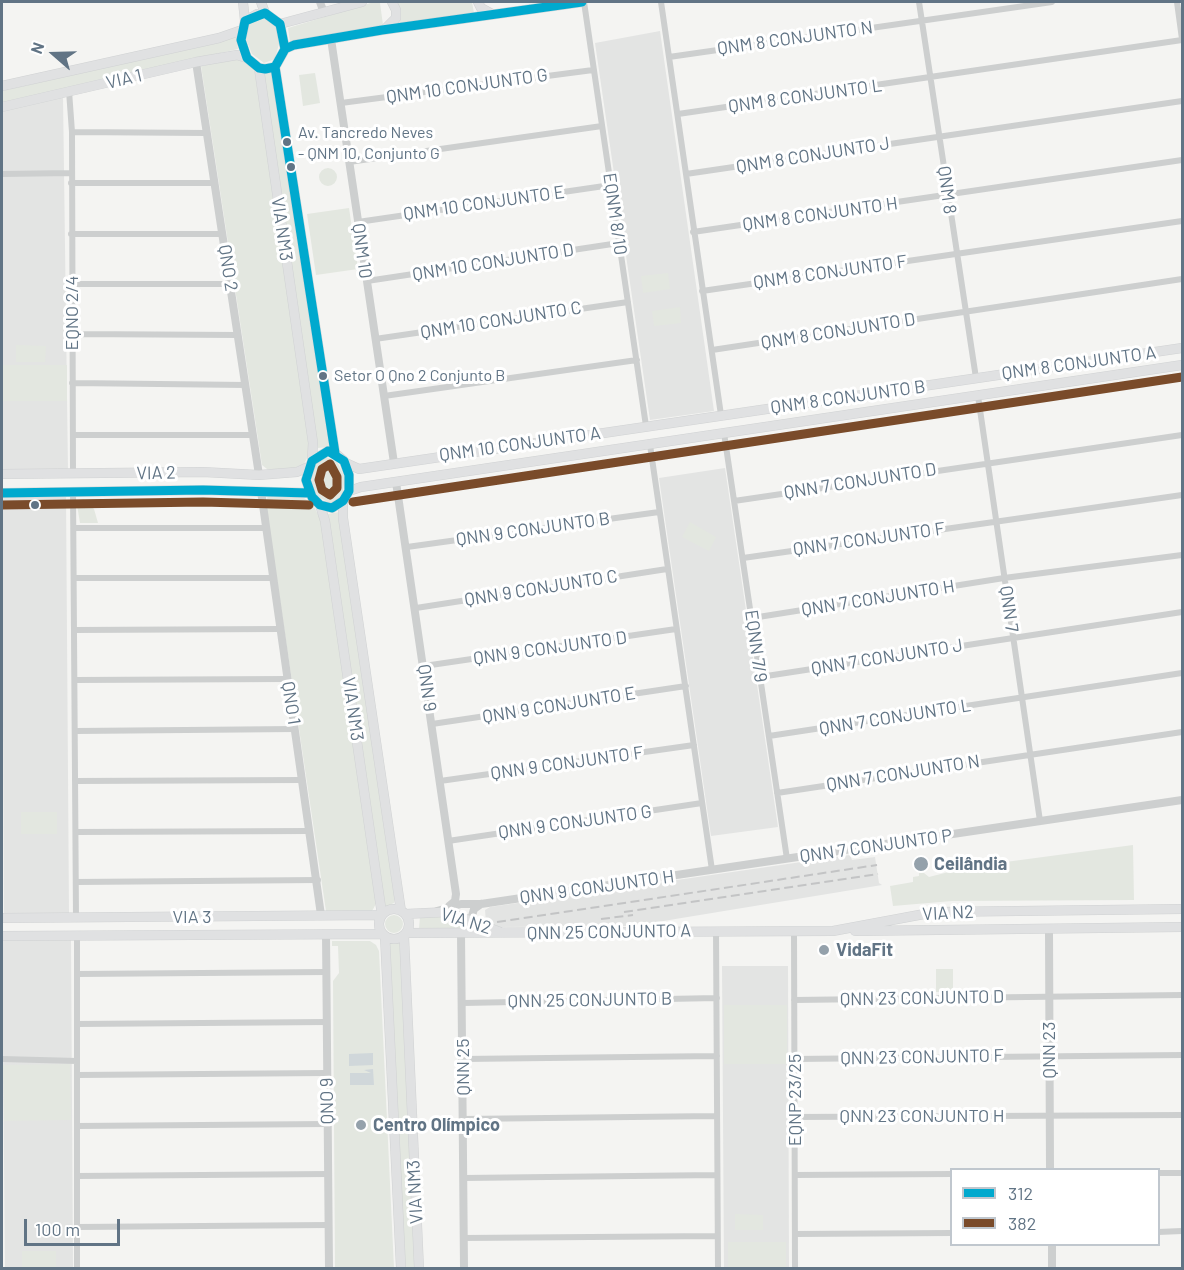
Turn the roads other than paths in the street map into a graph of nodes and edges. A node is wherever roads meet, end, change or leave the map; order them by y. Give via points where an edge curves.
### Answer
1 (243, 2) edge
2 (261, 2) edge
3 (320, 2) edge
4 (362, 2) edge
5 (392, 2) edge
6 (478, 2) edge
7 (583, 2) edge
8 (661, 2) edge
9 (919, 2) edge
10 (1052, 2) edge
11 (1177, 2) edge
12 (265, 13) junction
13 (324, 14) junction
14 (492, 14) junction
15 (922, 19) junction
16 (280, 24) junction
17 (244, 25) junction
18 (382, 30) junction
19 (331, 39) junction
20 (1182, 40) edge
21 (285, 49) junction
22 (669, 57) junction
23 (247, 58) junction
24 (196, 62) junction
25 (275, 67) junction
26 (259, 68) junction
27 (593, 70) junction
28 (932, 77) junction
29 (2, 86) edge
30 (69, 91) junction
31 (1182, 101) edge
32 (341, 103) junction
33 (2, 107) edge
34 (678, 114) junction
35 (602, 126) junction
36 (72, 132) junction
37 (206, 133) junction
38 (939, 136) junction
39 (1182, 160) edge
40 (349, 162) junction
41 (71, 173) junction
42 (2, 174) edge
43 (687, 174) junction
44 (71, 183) junction
45 (214, 183) junction
46 (611, 185) junction
47 (947, 196) junction
48 (1182, 220) edge
49 (358, 222) junction
50 (693, 232) junction
51 (71, 234) junction
52 (222, 234) junction
53 (619, 243) junction
54 (957, 253) junction
55 (1182, 279) edge
56 (367, 281) junction
57 (72, 284) junction
58 (230, 284) junction
59 (702, 291) junction
60 (628, 302) junction
61 (965, 312) junction
62 (72, 334) junction
63 (238, 335) junction
64 (375, 339) junction
65 (712, 350) junction
66 (1182, 350) edge
67 (1142, 353) junction
68 (637, 360) junction
69 (1182, 365) edge
70 (1169, 367) junction
71 (976, 378) junction
72 (72, 383) junction
73 (1066, 383) junction
74 (246, 385) junction
75 (876, 393) junction
76 (384, 396) junction
77 (978, 396) junction
78 (782, 406) junction
79 (721, 415) junction
80 (808, 421) junction
81 (657, 424) junction
82 (646, 426) junction
83 (727, 433) junction
84 (73, 435) junction
85 (254, 435) junction
86 (1182, 435) edge
87 (557, 439) junction
88 (650, 445) junction
89 (335, 453) junction
90 (585, 454) junction
91 (986, 462) junction
92 (346, 463) junction
93 (394, 463) junction
94 (310, 464) junction
95 (482, 470) junction
96 (203, 472) junction
97 (224, 473) junction
98 (2, 474) edge
99 (73, 474) junction
100 (260, 475) junction
101 (396, 482) junction
102 (203, 490) junction
103 (224, 490) junction
104 (261, 491) junction
105 (73, 492) junction
106 (349, 492) junction
107 (2, 493) edge
108 (309, 493) junction
109 (1182, 495) edge
110 (343, 501) junction
111 (734, 501) junction
112 (320, 505) junction
113 (659, 512) junction
114 (995, 521) junction
115 (74, 528) junction
116 (265, 528) junction
117 (407, 547) junction
118 (1182, 555) edge
119 (743, 558) junction
120 (667, 569) junction
121 (74, 578) junction
122 (272, 578) junction
123 (1004, 578) junction
124 (416, 608) junction
125 (1182, 612) edge
126 (752, 618) junction
127 (280, 629) junction
128 (74, 630) junction
129 (676, 630) junction
130 (1013, 637) junction
131 (424, 666) junction
132 (1182, 673) edge
133 (760, 677) junction
134 (287, 679) junction
135 (75, 680) junction
136 (686, 686) junction
137 (1021, 697) junction
138 (432, 724) junction
139 (295, 729) junction
140 (76, 731) junction
141 (1182, 732) edge
142 (769, 736) junction
143 (694, 745) junction
144 (1029, 753) junction
145 (302, 780) junction
146 (75, 781) junction
147 (440, 781) junction
148 (777, 794) junction
149 (1182, 800) edge
150 (702, 803) junction
151 (1040, 821) junction
152 (309, 831) junction
153 (76, 832) junction
154 (448, 841) junction
155 (787, 859) junction
156 (712, 870) junction
157 (318, 880) junction
158 (76, 882) junction
159 (456, 894) junction
160 (461, 904) junction
161 (481, 904) junction
162 (448, 907) junction
163 (1182, 909) edge
164 (436, 911) junction
165 (1008, 911) junction
166 (403, 912) junction
167 (321, 915) junction
168 (382, 915) junction
169 (276, 916) junction
170 (76, 917) junction
171 (185, 917) junction
172 (2, 918) edge
173 (472, 919) junction
174 (1182, 927) edge
175 (1009, 930) junction
176 (1049, 930) junction
177 (716, 931) junction
178 (794, 931) junction
179 (833, 931) junction
180 (502, 933) junction
181 (327, 934) junction
182 (405, 934) junction
183 (77, 935) junction
184 (132, 935) junction
185 (206, 935) junction
186 (384, 935) junction
187 (463, 935) junction
188 (2, 936) edge
189 (327, 972) junction
190 (77, 974) junction
191 (1182, 995) edge
192 (1049, 996) junction
193 (717, 998) junction
194 (794, 1000) junction
195 (463, 1003) junction
196 (327, 1022) junction
197 (77, 1024) junction
198 (1182, 1054) edge
199 (1049, 1055) junction
200 (717, 1056) junction
201 (2, 1059) edge
202 (463, 1059) junction
203 (794, 1059) junction
204 (77, 1061) junction
205 (327, 1073) junction
206 (77, 1075) junction
207 (1182, 1115) edge
208 (716, 1116) junction
209 (1049, 1116) junction
210 (795, 1117) junction
211 (463, 1119) junction
212 (327, 1124) junction
213 (77, 1126) junction
214 (1050, 1168) edge
215 (1160, 1173) edge
216 (1182, 1173) edge
217 (328, 1174) junction
218 (950, 1174) edge
219 (717, 1175) junction
220 (795, 1175) junction
221 (77, 1176) junction
222 (464, 1178) junction
223 (328, 1225) junction
224 (77, 1227) junction
225 (1182, 1231) edge
226 (1160, 1232) edge
227 (950, 1233) edge
228 (795, 1234) junction
229 (717, 1236) junction
230 (464, 1238) junction
231 (1052, 1246) edge
232 (77, 1269) edge
233 (328, 1269) edge
234 (401, 1269) edge
235 (419, 1269) edge
236 (464, 1269) edge
237 (718, 1269) edge
238 (795, 1269) edge
239 (1052, 1269) edge

1 - 17 main road
2 - 12 main road
3 - 13 street
4 - 13 main road
5 - 18 main road via 396,18
6 - 14 main road
7 - 14 main road
7 - 27 street, EQNM 8/10
8 - 22 street
9 - 15 street, QNM 8
10 - 15 street, QNM 8 CONJUNTO N
11 - 20 street
12 - 16 main road
12 - 17 main road via 257,14
13 - 16 main road
14 - 18 main road
15 - 22 street, QNM 8 CONJUNTO N
15 - 28 street, QNM 8
16 - 21 main road
17 - 23 main road via 242,44
17 - 29 main road, VIA 1 via 219,38
18 - 19 main road
19 - 21 main road
19 - 32 street, QNM 10
20 - 28 street, QNM 8 CONJUNTO L
21 - 25 main road
22 - 34 street
23 - 24 main road, VIA 1 via 237,55
23 - 26 main road
24 - 30 main road, VIA 1
24 - 37 street, QNO 2
25 - 26 main road
25 - 89 main road, VIA NM3
26 - 94 main road, VIA NM3 via 313,443
27 - 32 street, QNM 10 CONJUNTO G
27 - 35 street, EQNM 8/10
28 - 34 street, QNM 8 CONJUNTO L
28 - 38 street, QNM 8
30 - 33 main road, VIA 1
30 - 36 street, EQNO 2/4
31 - 38 street, QNM 8 CONJUNTO J
32 - 40 street, QNM 10
34 - 43 street
35 - 40 street
35 - 46 street, EQNM 8/10
36 - 37 street
36 - 41 street, EQNO 2/4
37 - 45 street, QNO 2
38 - 43 street, QNM 8 CONJUNTO J
38 - 47 street, QNM 8
39 - 47 street, QNM 8 CONJUNTO H
40 - 49 street, QNM 10
41 - 42 street
41 - 44 street, EQNO 2/4
43 - 50 street
44 - 45 street
44 - 51 street, EQNO 2/4
45 - 52 street, QNO 2
46 - 49 street, QNM 10 CONJUNTO E
46 - 53 street, EQNM 8/10
47 - 50 street, QNM 8 CONJUNTO H
47 - 54 street, QNM 8
48 - 54 street, QNM 8 CONJUNTO F
49 - 56 street, QNM 10
50 - 59 street
51 - 52 street
51 - 57 street, EQNO 2/4
52 - 58 street, QNO 2
53 - 56 street, QNM 10 CONJUNTO D
53 - 60 street, EQNM 8/10
54 - 59 street, QNM 8 CONJUNTO F
54 - 61 street, QNM 8
55 - 61 street, QNM 8 CONJUNTO D
56 - 64 street, QNM 10
57 - 58 street
57 - 62 street, EQNO 2/4
58 - 63 street, QNO 2
59 - 65 street
60 - 64 street, QNM 10 CONJUNTO C
60 - 68 street, EQNM 8/10
61 - 65 street, QNM 8 CONJUNTO D
61 - 71 street, QNM 8
62 - 63 street
62 - 72 street, EQNO 2/4
63 - 74 street, QNO 2
64 - 76 street, QNM 10
65 - 79 street
66 - 67 main road, QNM 8 CONJUNTO A
66 - 70 main road via 1162,357 1162,364
67 - 71 main road, QNM 8 CONJUNTO A
67 - 73 main road via 1150,358 1147,366
68 - 76 street
68 - 82 street, EQNM 8/10
69 - 70 main road
70 - 73 main road
71 - 75 main road, QNM 8 CONJUNTO B
72 - 74 street
72 - 84 street, EQNO 2/4
73 - 77 main road
74 - 85 street, QNO 2
75 - 78 main road, QNM 8 CONJUNTO B
75 - 80 main road via 804,407 800,414
76 - 93 street, QNM 10
77 - 80 main road
77 - 91 street, QNN 7
78 - 79 main road, QNM 8 CONJUNTO B
78 - 83 main road via 789,410 787,419
79 - 81 main road, QNM 8 CONJUNTO B
80 - 83 main road
81 - 82 main road, QNM 10 CONJUNTO A
81 - 90 main road via 582,441 580,451
82 - 87 main road, QNM 10 CONJUNTO A
83 - 88 main road
83 - 111 street, EQNN 7/9
84 - 85 street
84 - 99 street, EQNO 2/4
85 - 100 street, QNO 2
86 - 91 street, QNN 7 CONJUNTO D
87 - 93 main road, QNM 10 CONJUNTO A
87 - 95 main road via 568,442 568,450 510,460
88 - 90 main road
88 - 113 street
89 - 92 main road
89 - 94 main road via 323,452
90 - 95 main road
91 - 111 street, QNN 7 CONJUNTO D
91 - 114 street, QNN 7
92 - 93 main road, QNM 10 CONJUNTO A via 359,469
92 - 106 main road
94 - 100 main road, VIA 2 via 297,472
94 - 108 main road via 306,480
95 - 101 main road
96 - 97 main road, VIA 2
96 - 99 main road, VIA 2
96 - 102 main road via 208,485
97 - 100 main road, VIA 2
97 - 103 main road via 220,485
98 - 99 main road, VIA 2
101 - 106 main road
101 - 117 street, QNN 9
102 - 103 main road, VIA 2
102 - 105 main road, VIA 2
103 - 104 main road, VIA 2
104 - 108 main road, VIA 2
104 - 116 street, QNO 1
105 - 107 main road, VIA 2
105 - 115 street
106 - 110 main road
108 - 112 main road
109 - 114 street, QNN 7 CONJUNTO F
110 - 112 main road via 332,508
110 - 166 main road, VIA NM3
111 - 119 street, EQNN 7/9
112 - 168 main road, VIA NM3
113 - 117 street, QNN 9 CONJUNTO B
113 - 120 street
114 - 119 street, QNN 7 CONJUNTO F
114 - 123 street, QNN 7
115 - 116 street
115 - 121 street
116 - 122 street, QNO 1
117 - 124 street, QNN 9
118 - 123 street, QNN 7 CONJUNTO H
119 - 126 street, EQNN 7/9
120 - 124 street, QNN 9 CONJUNTO C
120 - 129 street
121 - 122 street
121 - 128 street
122 - 127 street, QNO 1
123 - 126 street, QNN 7 CONJUNTO H
123 - 130 street, QNN 7
124 - 131 street, QNN 9
125 - 130 street, QNN 7 CONJUNTO J
126 - 133 street, EQNN 7/9
127 - 128 street
127 - 134 street, QNO 1
128 - 135 street
129 - 131 street, QNN 9 CONJUNTO D
129 - 136 street
130 - 133 street, QNN 7 CONJUNTO J
130 - 137 street, QNN 7
131 - 138 street, QNN 9
132 - 137 street, QNN 7 CONJUNTO L
133 - 142 street, EQNN 7/9
134 - 135 street
134 - 139 street, QNO 1
135 - 140 street
136 - 138 street, QNN 9 CONJUNTO E
136 - 143 street
137 - 142 street, QNN 7 CONJUNTO L
137 - 144 street, QNN 7
138 - 147 street, QNN 9
139 - 140 street
139 - 145 street, QNO 1
140 - 146 street
141 - 144 street, QNN 7 CONJUNTO N
142 - 148 street, EQNN 7/9
143 - 147 street, QNN 9 CONJUNTO F
143 - 150 street
144 - 148 street, QNN 7 CONJUNTO N
144 - 151 street, QNN 7
145 - 146 street
145 - 152 street, QNO 1
146 - 153 street
147 - 154 street, QNN 9
148 - 155 street, EQNN 7/9
149 - 151 street, QNN 7 CONJUNTO P
150 - 154 street, QNN 9 CONJUNTO G
150 - 156 street
151 - 155 street, QNN 7 CONJUNTO P
152 - 153 street
152 - 157 street, QNO 1
153 - 158 street
154 - 159 street, QNN 9
155 - 156 street, QNN 7 CONJUNTO P
156 - 161 street, QNN 9 CONJUNTO H
157 - 158 street
157 - 167 street, QNO 1
158 - 170 street
159 - 160 street, QNN 9
159 - 162 street
160 - 161 street, QNN 9 CONJUNTO H
160 - 162 street, QNN 9 CONJUNTO H
160 - 173 street, QNN 9
161 - 173 street via 474,909
162 - 164 street, QNN 9 CONJUNTO H
163 - 165 main road, VIA N2
164 - 166 main road, VIA N2
164 - 173 main road, VIA N2
165 - 175 main road
165 - 179 main road, VIA N2 via 935,912
166 - 168 main road via 392,909
166 - 182 main road via 409,924
167 - 168 main road, VIA 3
167 - 169 main road, VIA 3
168 - 186 main road via 379,926
169 - 171 main road, VIA 3
169 - 185 main road via 251,921 206,921 200,929
170 - 171 main road, VIA 3
170 - 172 main road, VIA 3
171 - 184 main road via 191,922 186,930
173 - 180 main road, VIA N2
173 - 187 street
174 - 176 main road
175 - 176 main road
175 - 179 main road
176 - 192 street, QNN 23
177 - 178 main road, VIA N2
177 - 180 main road, QNN 25 CONJUNTO A
177 - 193 street
178 - 179 main road, VIA N2
178 - 194 street, EQNP 23/25
180 - 187 main road, VIA N2
181 - 185 main road, VIA 3
181 - 186 main road, VIA 3
181 - 189 street, QNO 9
182 - 186 main road via 397,939
182 - 187 main road, VIA N2
182 - 235 main road, VIA NM3
183 - 184 main road, VIA 3
183 - 188 main road, VIA 3
183 - 190 street
184 - 185 main road, VIA 3
186 - 234 main road, VIA NM3
187 - 195 street, QNN 25
189 - 190 street
189 - 196 street, QNO 9
190 - 197 street
191 - 192 street, QNN 23 CONJUNTO D
192 - 194 street, QNN 23 CONJUNTO D
192 - 199 street, QNN 23
193 - 195 street, QNN 25 CONJUNTO B
193 - 200 street
194 - 203 street, EQNP 23/25
195 - 202 street, QNN 25
196 - 197 street
196 - 205 street, QNO 9
197 - 204 street
198 - 199 street, QNN 23 CONJUNTO F
199 - 203 street, QNN 23 CONJUNTO F
199 - 209 street, QNN 23
200 - 202 street
200 - 208 street
201 - 204 street
202 - 211 street, QNN 25
203 - 210 street, EQNP 23/25
204 - 206 street
205 - 206 street
205 - 212 street, QNO 9
206 - 213 street
207 - 209 street, QNN 23 CONJUNTO H
208 - 211 street
208 - 219 street
209 - 210 street, QNN 23 CONJUNTO H
209 - 214 street, QNN 23
210 - 220 street, EQNP 23/25
211 - 222 street, QNN 25
212 - 213 street
212 - 217 street, QNO 9
213 - 221 street
215 - 216 street
217 - 221 street
217 - 223 street, QNO 9
218 - 220 street
219 - 222 street
219 - 229 street
220 - 228 street, EQNP 23/25
221 - 224 street
222 - 230 street, QNN 25
223 - 224 street
223 - 233 street, QNO 9
224 - 232 street
225 - 226 street
227 - 228 street
228 - 238 street, EQNP 23/25
229 - 230 street
229 - 237 street
230 - 236 street, QNN 25
231 - 239 street

